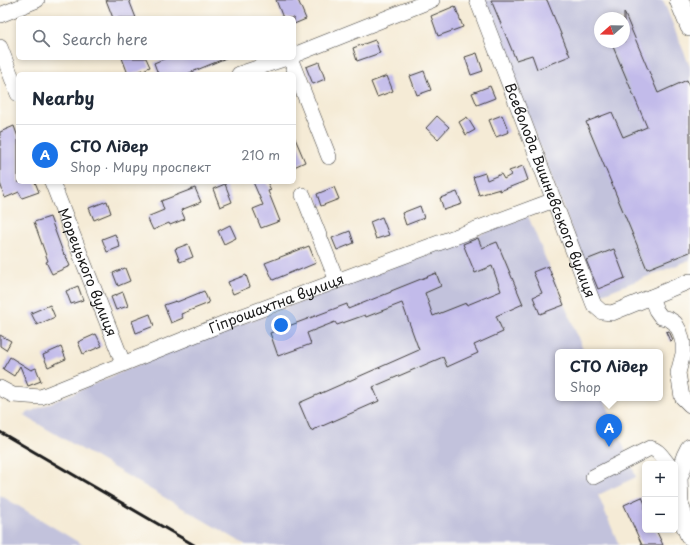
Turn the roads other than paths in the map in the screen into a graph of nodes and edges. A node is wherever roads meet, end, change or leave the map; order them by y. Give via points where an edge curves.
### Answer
1 (37, 0) edge
2 (432, 0) edge
3 (477, 0) edge
4 (679, 0) edge
5 (0, 15) edge
6 (690, 27) edge
7 (0, 47) edge
8 (296, 54) edge
9 (282, 60) edge
10 (289, 60) edge
11 (245, 72) edge
12 (294, 72) edge
13 (296, 77) edge
14 (16, 89) edge
15 (329, 157) dead end
16 (53, 184) edge
17 (303, 195) dead end
18 (554, 200) junction
19 (336, 281) junction
20 (690, 281) edge
21 (651, 297) junction
22 (123, 363) junction
23 (0, 388) edge
24 (690, 405) edge
25 (690, 448) edge
26 (666, 461) edge
27 (678, 467) edge
28 (593, 477) dead end
29 (677, 497) edge
30 (690, 536) edge

1 - 5 street
2 - 8 street
3 - 18 street, Всеволода Вишневського вулиця
4 - 6 main road
7 - 14 street
9 - 11 street
10 - 12 street
13 - 15 street
16 - 22 street, Морецького вулиця
17 - 19 street
18 - 19 street, Гіпрошахтна вулиця
18 - 21 street, Всеволода Вишневського вулиця via 594,305 602,312 612,313
19 - 22 street, Гіпрошахтна вулиця
20 - 21 street, Всеволода Вишневського вулиця
21 - 24 street via 656,310 661,316 675,323 680,332 683,354 678,373 682,397
22 - 23 street, Гіпрошахтна вулиця via 41,396 13,395
25 - 27 main road
26 - 28 street via 659,452 650,448
29 - 30 main road

